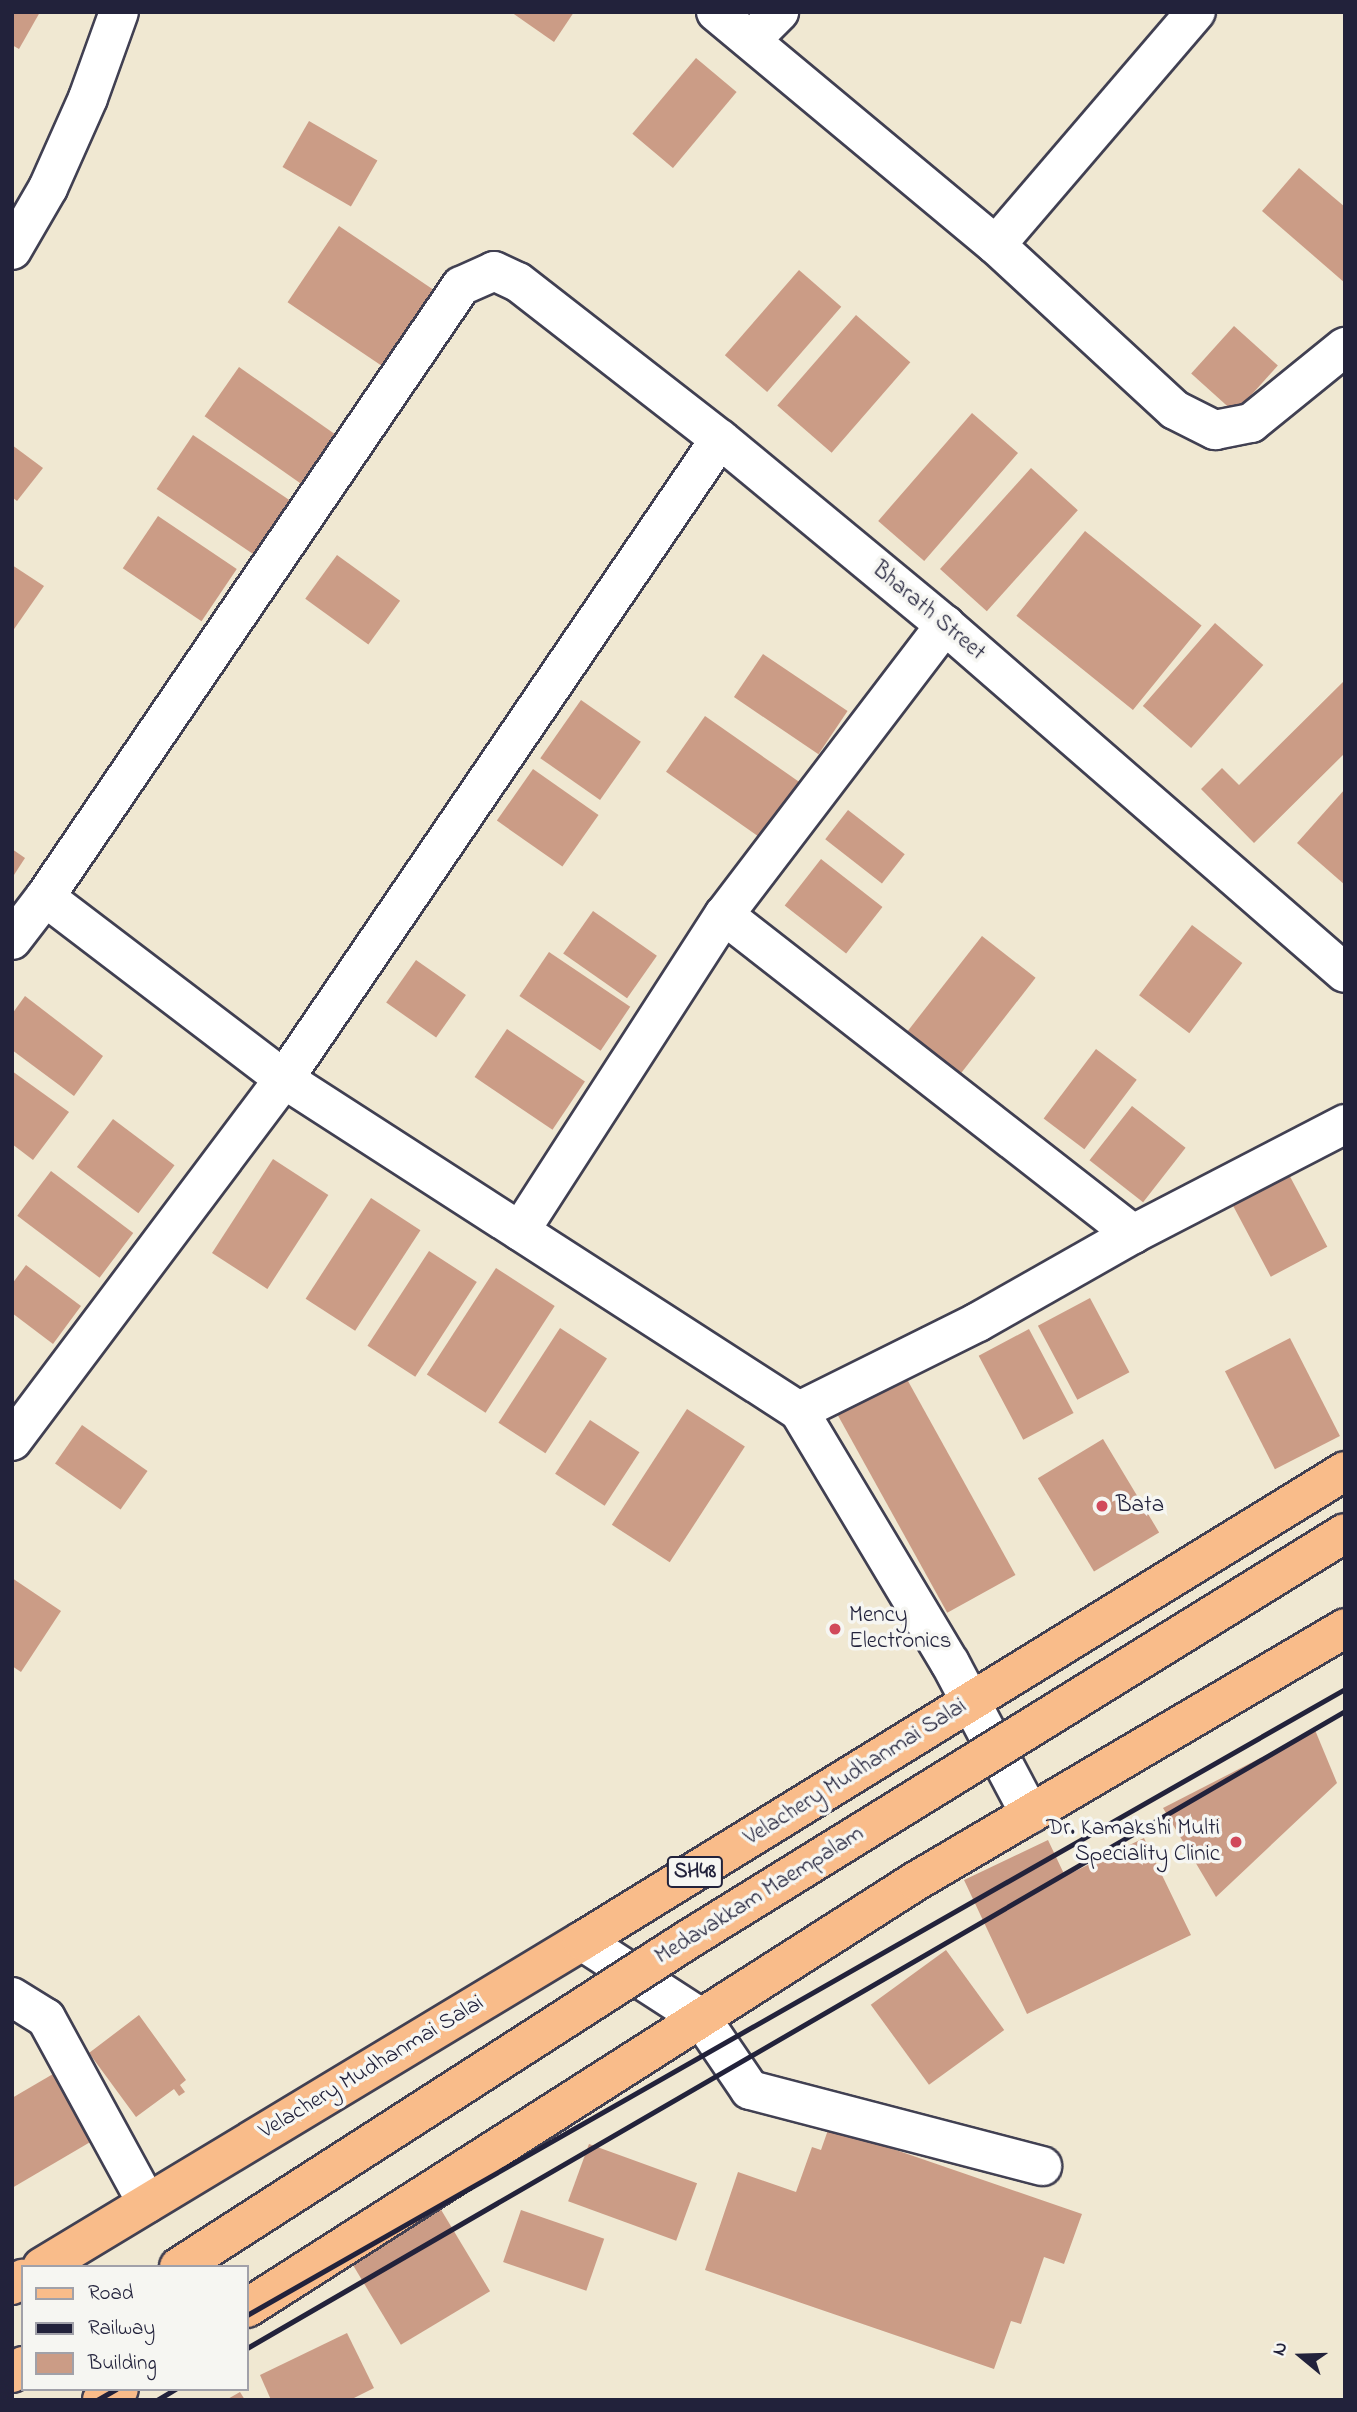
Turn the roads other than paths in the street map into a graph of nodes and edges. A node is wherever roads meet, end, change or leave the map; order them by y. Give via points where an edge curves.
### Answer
1 (119, 12) edge
2 (716, 12) edge
3 (779, 12) edge
4 (1196, 12) edge
5 (751, 40) junction
6 (996, 246) junction
7 (12, 250) edge
8 (1345, 346) edge
9 (720, 439) junction
10 (945, 625) junction
11 (45, 897) junction
12 (724, 915) junction
13 (12, 940) edge
14 (1339, 955) edge
15 (284, 1079) junction
16 (1345, 1124) edge
17 (520, 1231) junction
18 (1133, 1234) junction
19 (799, 1410) junction
20 (12, 1441) edge
21 (1345, 1471) edge
22 (1345, 1533) edge
23 (1345, 1628) edge
24 (971, 1702) junction
25 (1030, 1815) junction
26 (582, 1941) junction
27 (12, 1997) edge
28 (701, 2018) junction
29 (1042, 2166) dead end
30 (147, 2203) junction
31 (45, 2265) edge
32 (182, 2265) edge
33 (248, 2307) edge

1 - 7 street via 48,188
2 - 5 street
3 - 5 street
4 - 6 street
5 - 6 street
6 - 8 street via 1175,411 1215,430 1251,423
9 - 10 street, Bharath Street
9 - 11 street, Bharath Street via 518,282 494,271 461,286
9 - 15 street
10 - 12 street
10 - 14 street, Bharath Street
11 - 13 street
11 - 15 street
12 - 17 street
12 - 18 street
15 - 17 street
15 - 20 street
16 - 18 street
17 - 19 street
18 - 19 street via 978,1322
19 - 24 street
21 - 24 main road, Velachery Mudhanmai Salai / SH48
22 - 32 main road, Medavakkam Maempalam, bridge via 689,1939
23 - 25 main road
24 - 25 street
24 - 26 main road, Velachery Mudhanmai Salai / SH48
25 - 28 main road via 916,1881
26 - 28 street
26 - 30 main road, Velachery Mudhanmai Salai / SH48
27 - 30 street via 46,2018
28 - 29 street via 750,2090
28 - 33 main road
30 - 31 main road, Velachery Mudhanmai Salai / SH48

